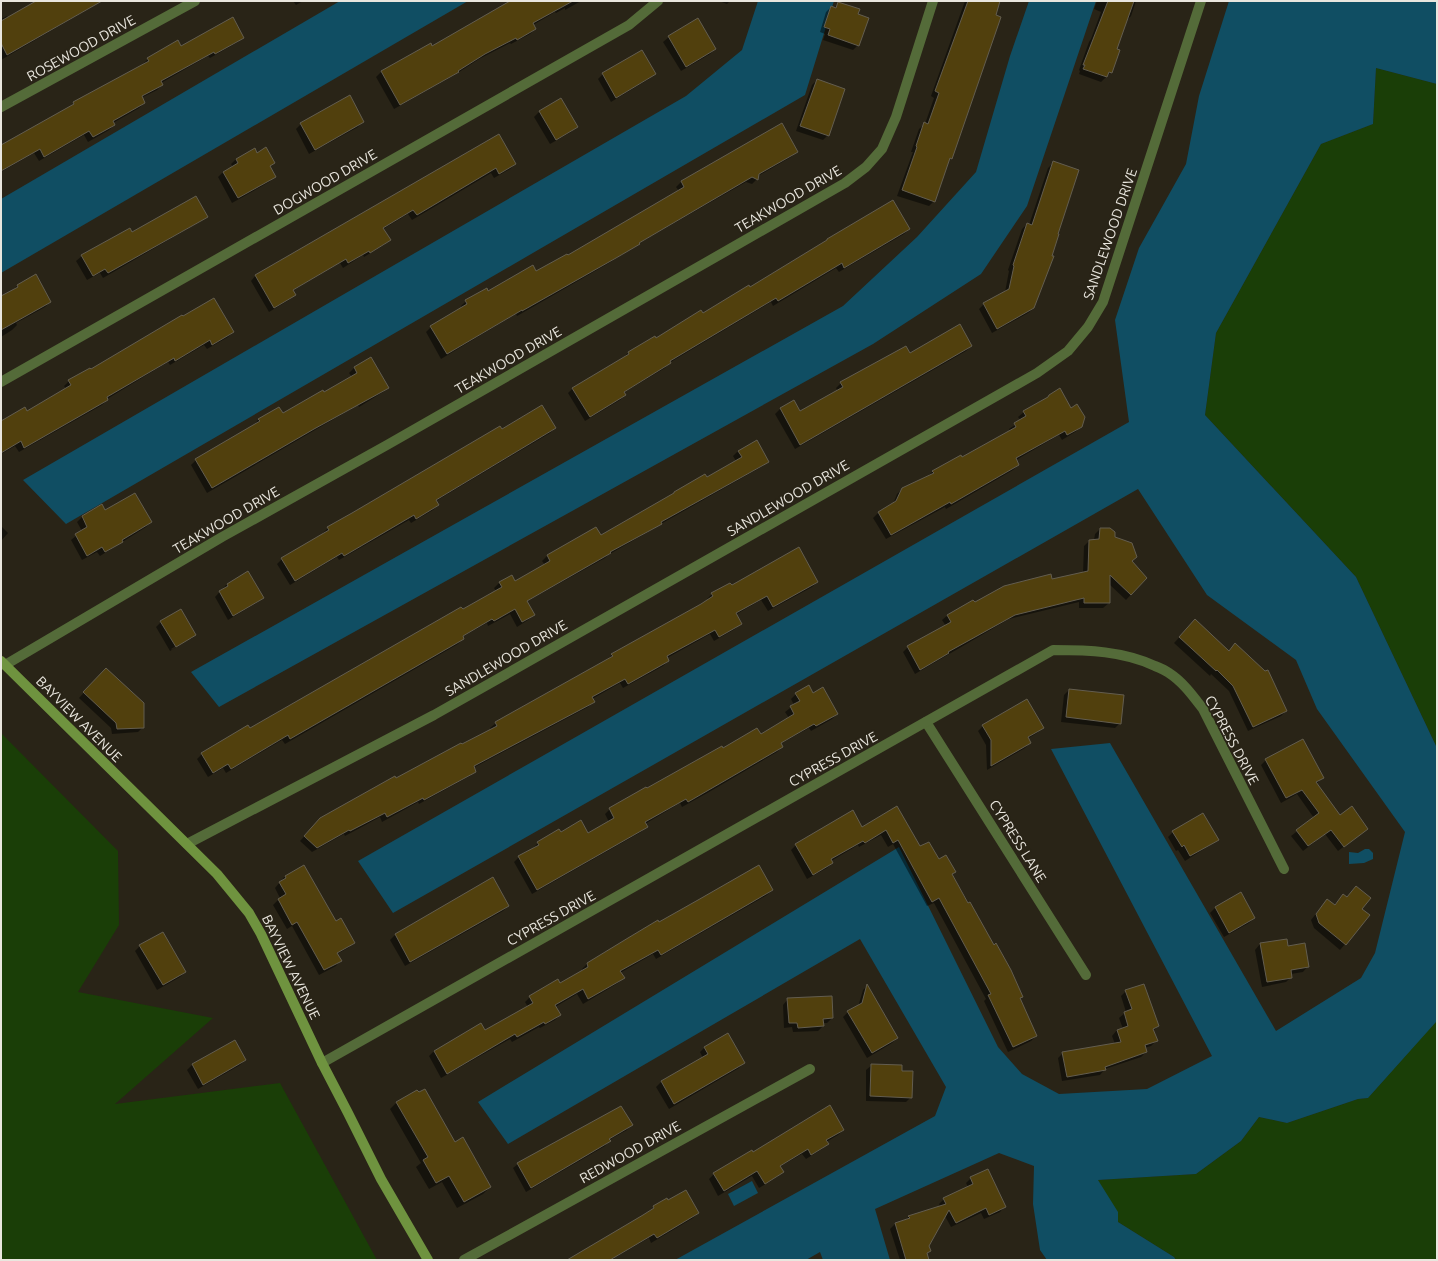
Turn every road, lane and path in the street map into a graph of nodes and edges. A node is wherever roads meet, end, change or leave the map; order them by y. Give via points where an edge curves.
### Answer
1 (195, 1) edge
2 (658, 1) edge
3 (933, 1) edge
4 (1201, 1) edge
5 (1, 108) edge
6 (1, 382) edge
7 (3, 663) edge
8 (926, 722) junction
9 (187, 844) junction
10 (1284, 870) dead end
11 (1086, 975) dead end
12 (322, 1063) junction
13 (810, 1069) dead end
14 (428, 1260) edge
15 (464, 1260) edge

1 - 5 street, ROSEWOOD DRIVE
2 - 6 street, DOGWOOD DRIVE via 629,26
3 - 7 street, TEAKWOOD DRIVE via 896,117 882,149 866,167 845,183
4 - 9 street, SANDLEWOOD DRIVE via 1103,302 1088,327 1068,351 1037,373 434,714
7 - 9 main road, BAYVIEW AVENUE
8 - 10 street, CYPRESS DRIVE via 1053,650 1122,654 1146,662 1169,673 1186,688 1203,709
8 - 11 street, CYPRESS LANE
8 - 12 street, CYPRESS DRIVE
9 - 12 main road, BAYVIEW AVENUE via 217,874 249,913
12 - 14 main road, BAYVIEW AVENUE via 381,1179
13 - 15 street, REDWOOD DRIVE

